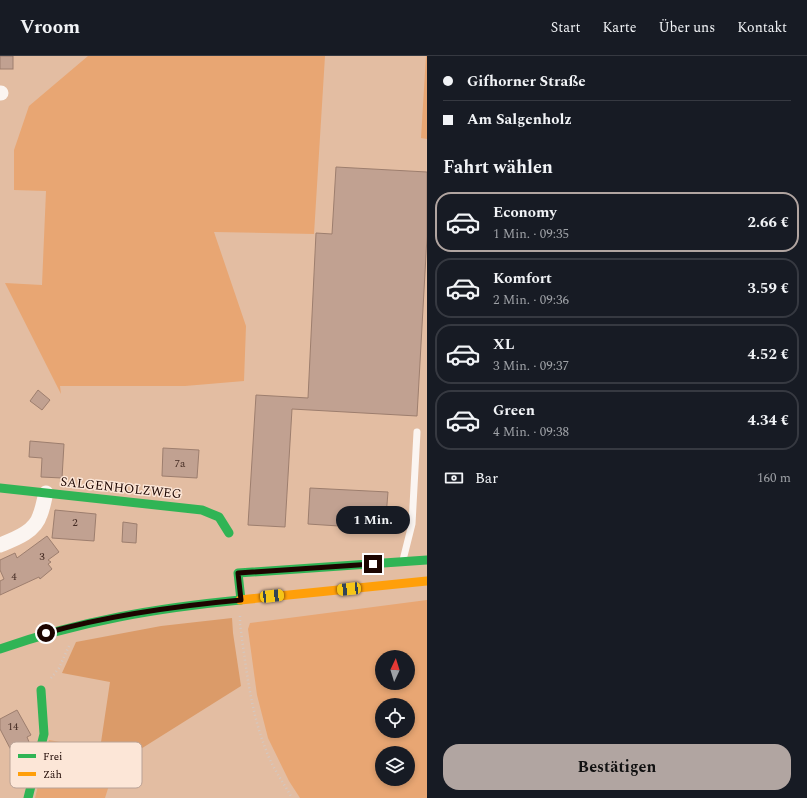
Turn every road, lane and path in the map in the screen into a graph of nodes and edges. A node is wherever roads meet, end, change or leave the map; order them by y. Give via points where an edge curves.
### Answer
1 (417, 432) dead end
2 (0, 488) edge
3 (46, 493) junction
4 (229, 533) dead end
5 (0, 545) edge
6 (427, 560) edge
7 (402, 562) junction
8 (427, 581) edge
9 (241, 600) junction
10 (80, 624) junction
11 (0, 649) edge
12 (41, 690) joint
13 (42, 742) edge
14 (30, 788) edge
15 (28, 798) edge
16 (292, 798) edge

1 - 7 lane via 412,524
2 - 3 street, SALGENHOLZWEG
3 - 4 street, SALGENHOLZWEG via 202,510 216,514
3 - 5 street via 40,517 35,524 22,536
6 - 7 street
7 - 9 street via 238,573
8 - 9 street
9 - 10 street via 174,607
9 - 16 path via 240,624 256,722 276,772
10 - 11 street
10 - 12 path via 59,668
12 - 13 street via 44,734
14 - 15 street

